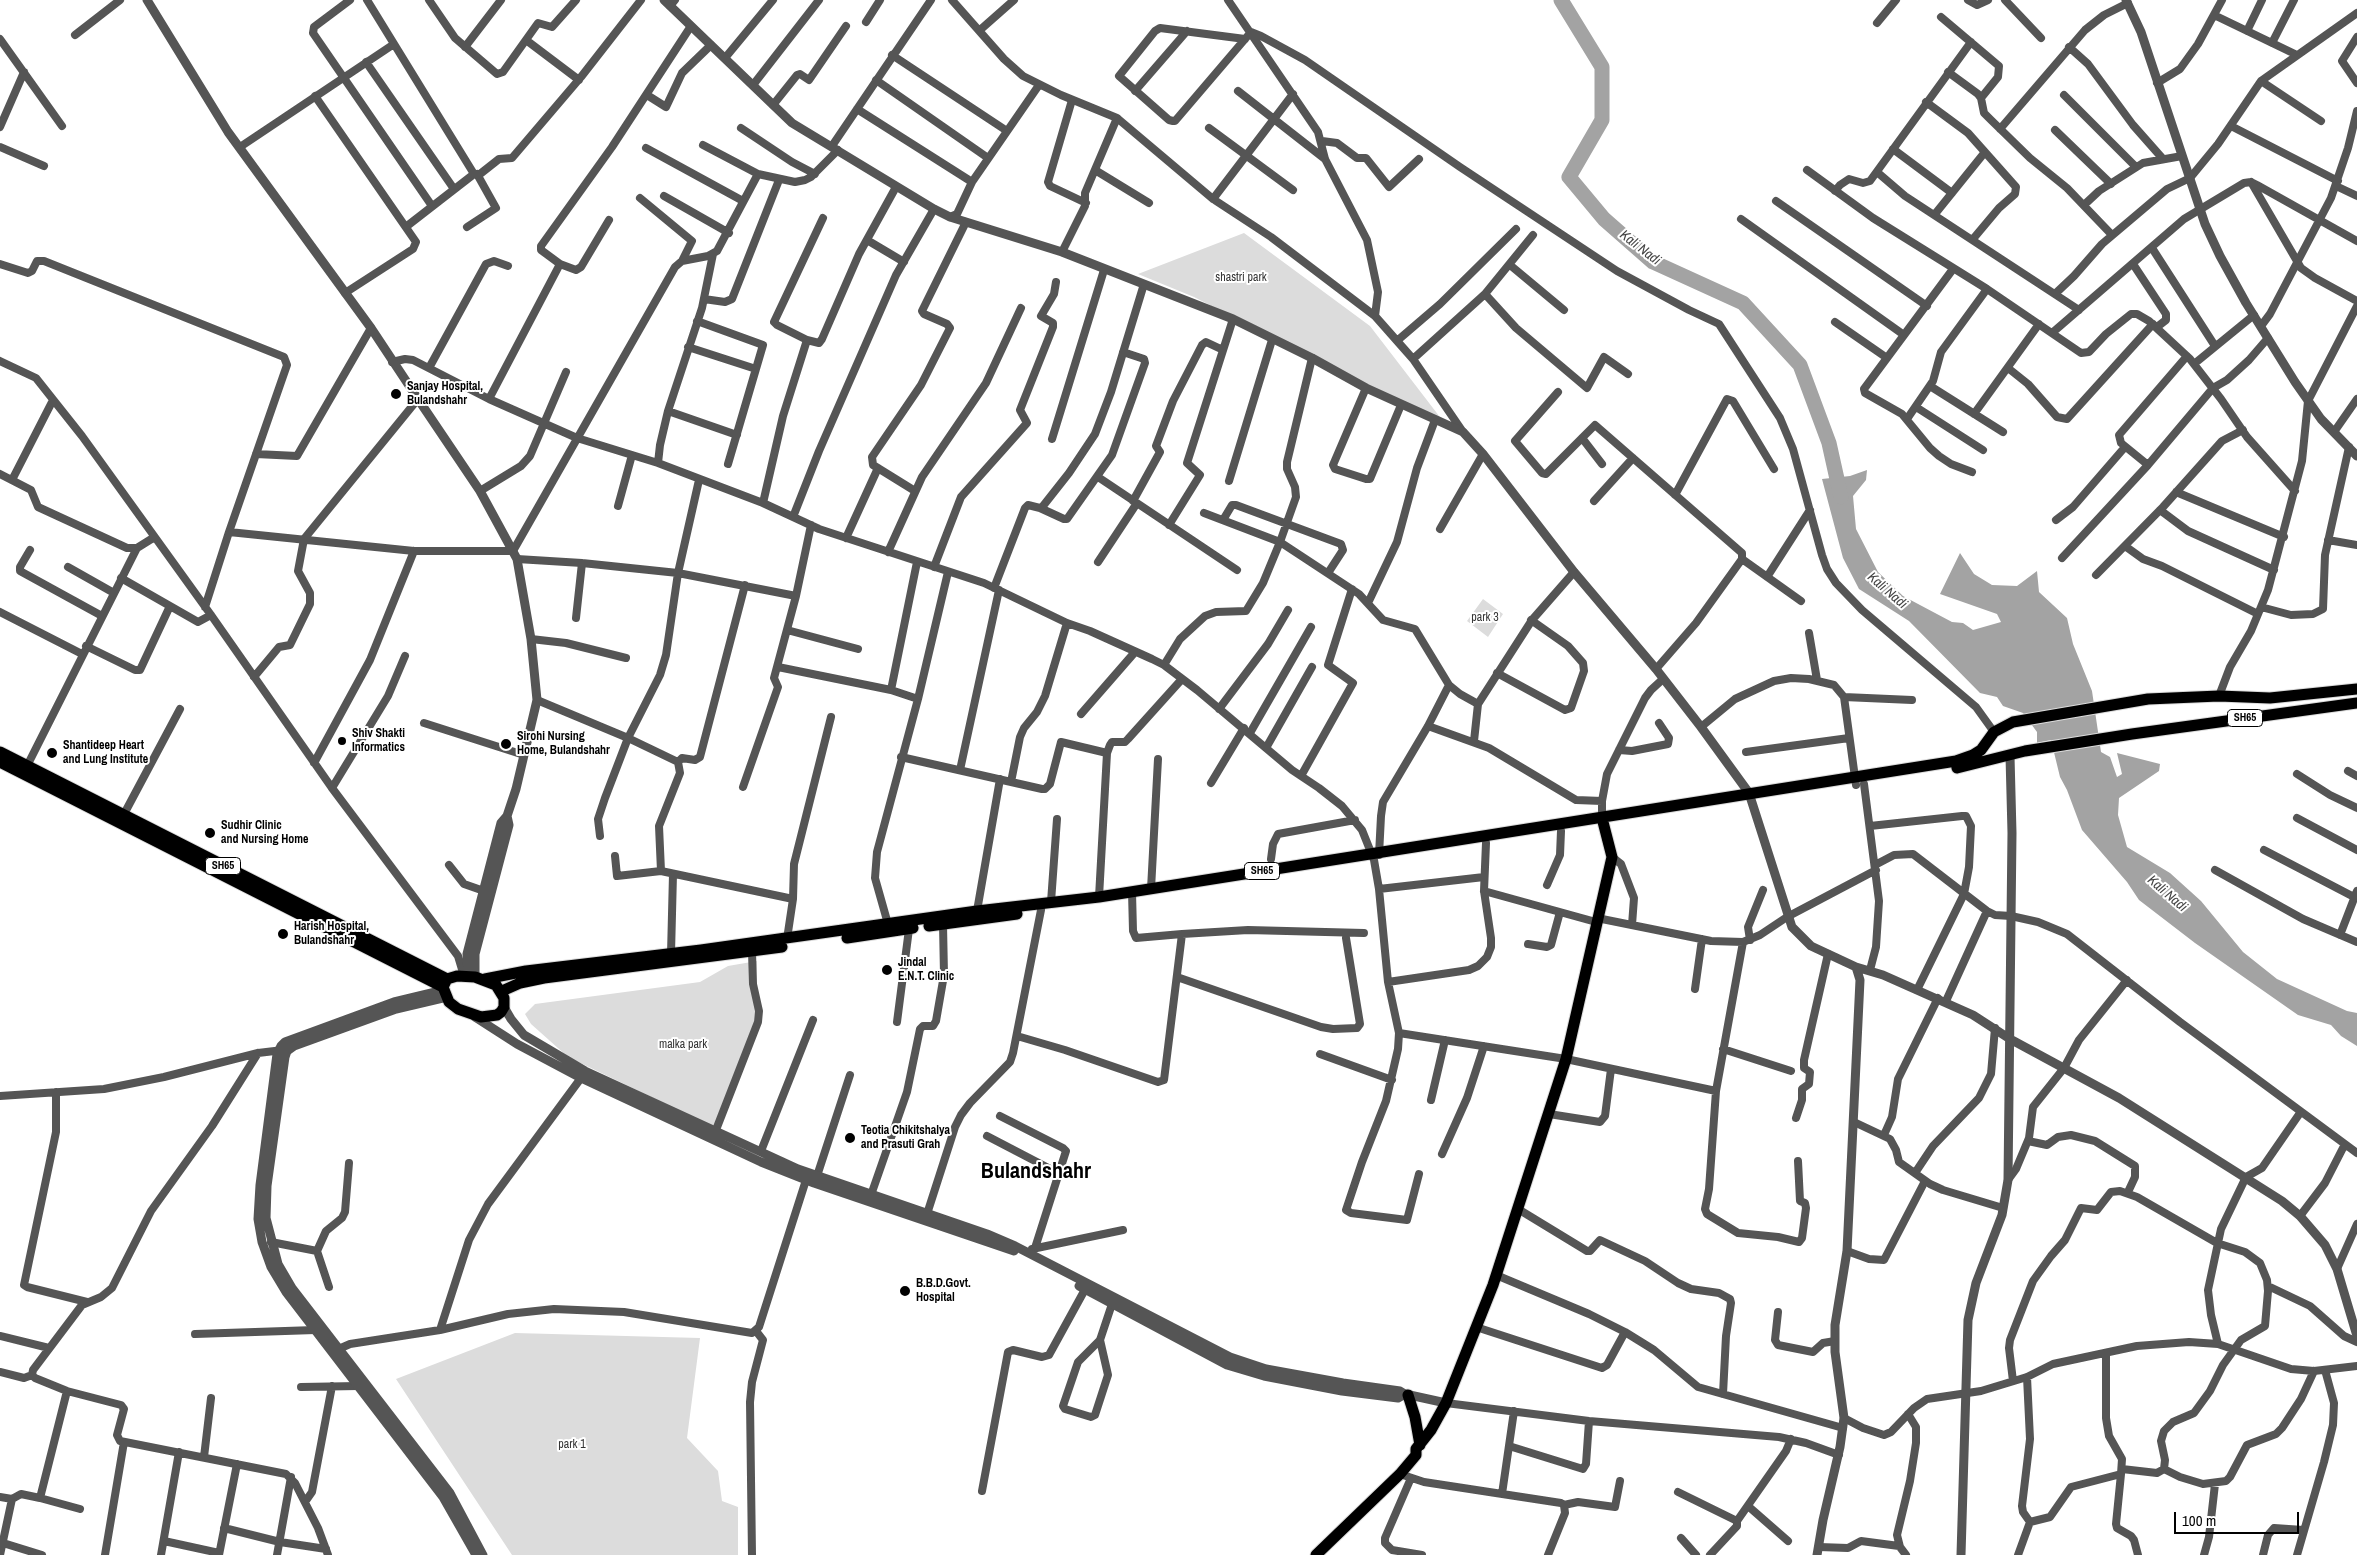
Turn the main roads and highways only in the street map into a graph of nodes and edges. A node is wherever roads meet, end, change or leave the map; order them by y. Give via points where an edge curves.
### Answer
1 (2357, 689) edge
2 (2357, 703) edge
3 (0, 752) edge
4 (0, 762) edge
5 (26, 770) junction
6 (1858, 782) junction
7 (1603, 821) junction
8 (1376, 856) junction
9 (1132, 895) junction
10 (473, 977) junction
11 (445, 988) junction
12 (502, 991) junction
13 (1406, 1395) road end
14 (1418, 1447) junction
15 (1306, 1555) edge
16 (1316, 1555) edge

1 - 6 main road, SH65 via 2270,698 2148,699 2024,719 1994,732 1980,750 1965,759
2 - 6 main road, SH65 via 2132,734
3 - 5 main road, SH65
4 - 5 main road, SH65
5 - 11 main road, SH65
5 - 11 main road, SH65 via 123,816
6 - 7 main road, SH65
7 - 8 main road, SH65
7 - 8 main road, SH65 via 1486,843
7 - 14 main road via 1612,857 1566,1059 1476,1328 1446,1403
8 - 9 main road, SH65
8 - 9 main road, SH65 via 1151,889
9 - 10 main road, SH65 via 977,911 787,939
9 - 12 main road, SH65 via 752,952 544,978 520,982
10 - 11 main road, SH65
10 - 12 main road via 496,985
11 - 12 main road, SH65 via 458,1009 475,1016 497,1015 504,1007
13 - 14 main road via 1415,1417
14 - 15 main road via 1410,1450 1395,1469
14 - 16 main road via 1405,1476

